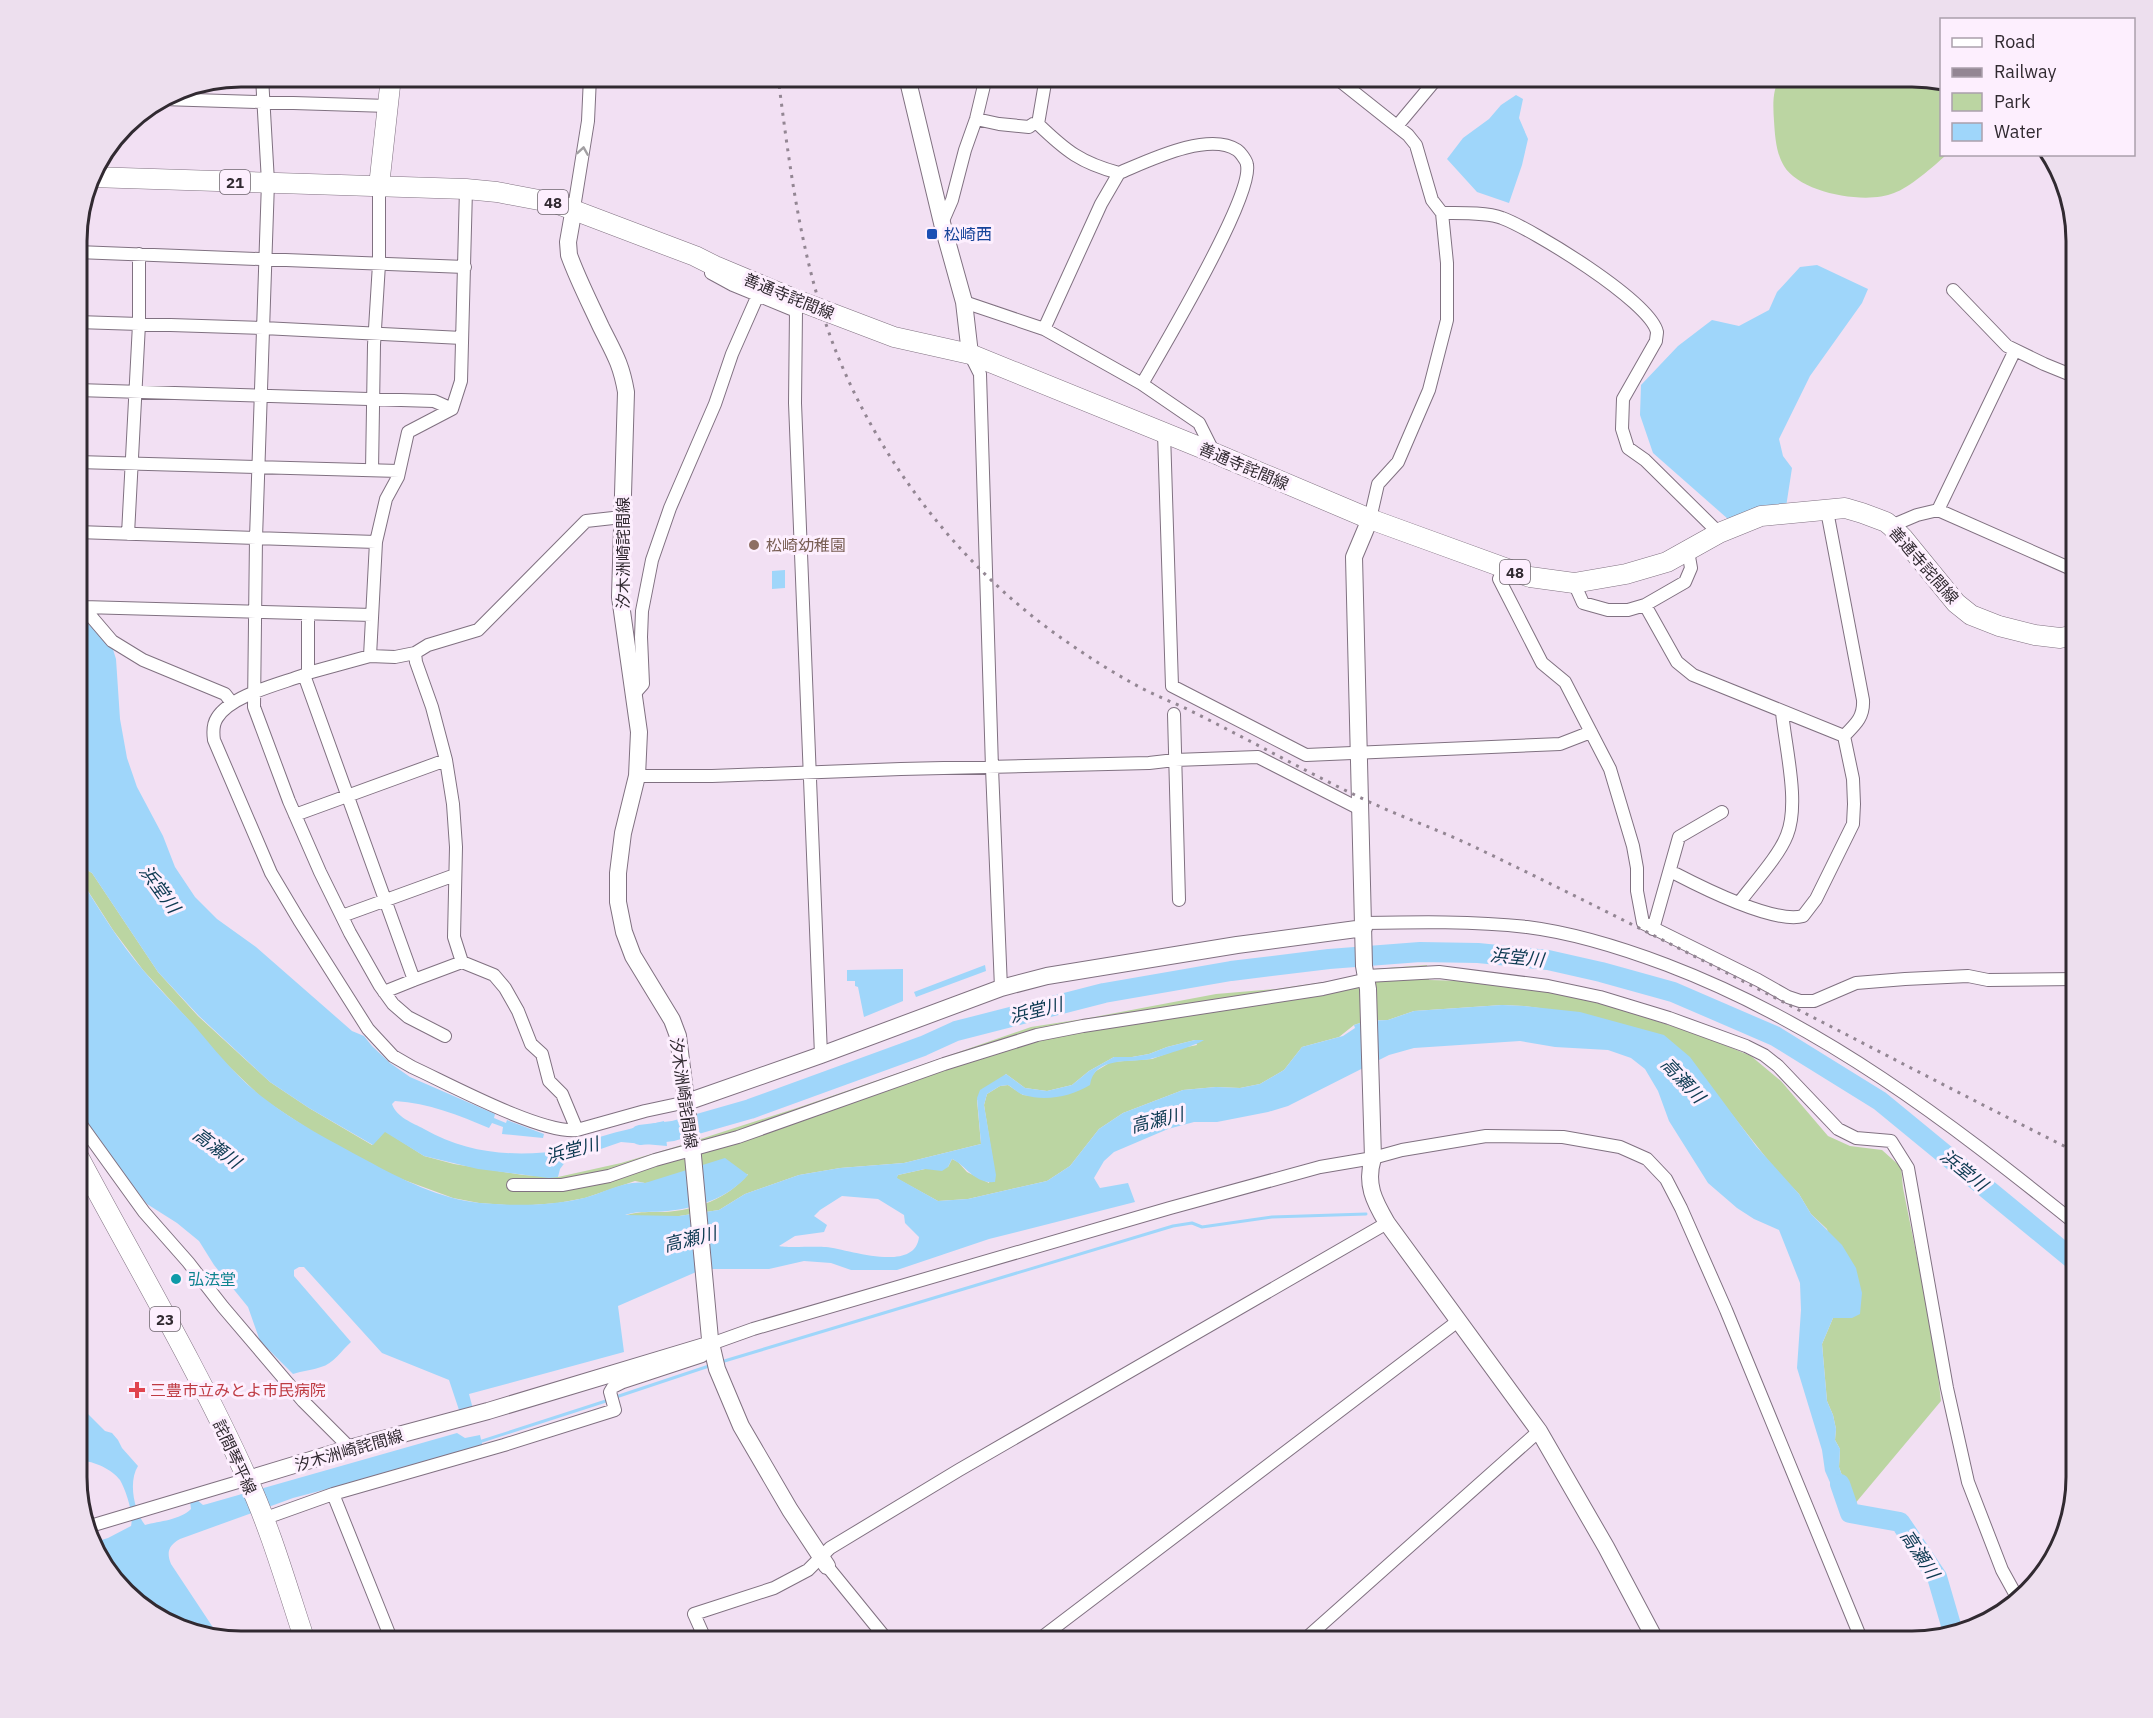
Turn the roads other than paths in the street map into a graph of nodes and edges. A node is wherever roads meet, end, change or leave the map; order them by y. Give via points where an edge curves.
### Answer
1 (262, 87) edge
2 (390, 87) edge
3 (590, 87) edge
4 (910, 87) edge
5 (983, 87) edge
6 (1044, 87) edge
7 (1349, 87) edge
8 (1429, 87) edge
9 (181, 100) edge
10 (263, 102) junction
11 (388, 106) junction
12 (976, 119) junction
13 (1038, 124) junction
14 (1397, 126) junction
15 (1119, 173) junction
16 (101, 177) edge
17 (268, 183) junction
18 (379, 186) junction
19 (466, 189) junction
20 (574, 208) junction
21 (1442, 213) junction
22 (942, 223) junction
23 (678, 249) junction
24 (87, 252) edge
25 (139, 254) junction
26 (267, 258) junction
27 (379, 264) junction
28 (465, 267) junction
29 (1953, 290) dead end
30 (758, 296) junction
31 (964, 302) junction
32 (87, 322) edge
33 (139, 324) junction
34 (263, 328) junction
35 (1044, 329) junction
36 (375, 333) junction
37 (462, 338) junction
38 (2015, 350) junction
39 (970, 354) junction
40 (2066, 373) edge
41 (1142, 384) junction
42 (87, 390) edge
43 (135, 391) junction
44 (260, 397) junction
45 (374, 400) junction
46 (452, 409) junction
47 (1164, 433) junction
48 (1214, 453) junction
49 (87, 462) edge
50 (131, 464) junction
51 (259, 467) junction
52 (372, 470) junction
53 (399, 471) junction
54 (1938, 510) junction
55 (1827, 511) junction
56 (622, 517) junction
57 (1370, 519) junction
58 (1891, 526) junction
59 (87, 532) edge
60 (1719, 533) junction
61 (128, 534) junction
62 (256, 538) junction
63 (376, 542) junction
64 (1688, 551) junction
65 (2066, 567) edge
66 (1504, 568) junction
67 (1574, 582) junction
68 (87, 603) edge
69 (1645, 605) junction
70 (87, 611) edge
71 (256, 612) junction
72 (308, 614) junction
73 (372, 615) junction
74 (2066, 637) edge
75 (415, 653) junction
76 (370, 656) junction
77 (306, 674) junction
78 (635, 693) junction
79 (254, 694) junction
80 (232, 703) junction
81 (1782, 712) junction
82 (1174, 714) dead end
83 (1591, 732) junction
84 (1844, 736) junction
85 (1359, 752) junction
86 (446, 760) junction
87 (1175, 760) junction
88 (992, 768) junction
89 (809, 771) junction
90 (637, 776) junction
91 (348, 796) junction
92 (1360, 810) junction
93 (1722, 812) dead end
94 (295, 815) junction
95 (1676, 874) dead end
96 (455, 875) junction
97 (385, 900) junction
98 (1179, 900) dead end
99 (1739, 903) junction
100 (342, 916) junction
101 (1364, 925) junction
102 (1653, 929) junction
103 (462, 962) junction
104 (1367, 978) junction
105 (2066, 979) edge
106 (414, 980) junction
107 (1001, 988) junction
108 (384, 992) junction
109 (445, 1036) dead end
110 (821, 1055) junction
111 (687, 1102) junction
112 (577, 1130) junction
113 (87, 1133) edge
114 (691, 1149) junction
115 (1373, 1155) junction
116 (87, 1173) edge
117 (513, 1185) dead end
118 (2066, 1216) edge
119 (1387, 1223) junction
120 (1458, 1321) junction
121 (713, 1352) junction
122 (1539, 1431) junction
123 (350, 1448) junction
124 (249, 1482) junction
125 (333, 1494) junction
126 (261, 1516) junction
127 (95, 1524) edge
128 (824, 1562) junction
129 (2014, 1592) edge
130 (301, 1631) edge
131 (388, 1631) edge
132 (702, 1631) edge
133 (880, 1631) edge
134 (1050, 1631) edge
135 (1314, 1631) edge
136 (1651, 1631) edge
137 (1858, 1631) edge

1 - 10 street
2 - 11 main road
20 -> 3 street
4 - 22 street
5 - 12 street
6 - 13 street
7 - 14 street
8 - 14 street
9 - 10 street
10 - 11 street
10 - 17 street
11 - 18 main road
12 - 13 street via 1029,127
12 - 22 street
13 - 15 street via 1076,156
14 - 21 street via 1416,145 1432,200
15 - 35 street
15 - 41 street via 1183,147 1210,145 1239,151 1247,165 1243,187 1212,257
16 - 17 main road, 21
17 - 18 main road, 21
17 - 26 street
18 - 19 main road, 善通寺詫間線 / 48
18 - 27 street
19 - 20 main road, 善通寺詫間線 / 48 via 530,197
19 - 28 street
20 - 23 main road, 善通寺詫間線 / 48
20 - 56 street, 汐木洲崎詫間線 via 569,255 616,354 626,392
21 - 57 street via 1448,263 1448,320 1429,390 1398,462 1378,484
21 - 60 street via 1499,217 1526,228 1582,263 1648,318 1657,332 1656,341 1623,399 1622,429 1628,448
22 - 31 street
23 - 30 street via 708,271
23 - 39 main road, 善通寺詫間線 / 48 via 868,328
24 - 25 street
25 - 26 street
25 - 33 street
26 - 27 street
26 - 34 street
27 - 28 street
27 - 36 street
28 - 37 street
29 - 38 street
30 - 78 street via 652,560 640,637 643,684
30 - 89 street via 796,311 795,403
31 - 35 street
31 - 39 street
32 - 33 street
33 - 34 street
33 - 43 street
34 - 36 street
34 - 44 street
35 - 41 street
36 - 37 street
36 - 45 street
37 - 46 street via 461,381
38 - 40 street
38 - 54 street
39 - 47 main road, 善通寺詫間線 / 48
39 - 88 street via 980,374
41 - 48 street via 1199,423
42 - 43 street
43 - 44 street
43 - 50 street
44 - 45 street
44 - 51 street
45 - 46 street via 434,400
45 - 52 street
46 - 53 street via 408,432
47 - 48 main road, 善通寺詫間線 / 48
47 - 85 street via 1172,686 1306,755
48 - 57 main road, 善通寺詫間線 / 48
49 - 50 street
50 - 51 street
50 - 61 street
51 - 52 street
51 - 62 street
52 - 53 street
53 - 63 street via 386,499
54 - 58 street
54 - 65 street
55 - 58 main road, 善通寺詫間線 / 48 via 1845,508
55 - 60 main road, 善通寺詫間線 / 48 via 1761,516
55 - 84 street via 1863,700 1860,720
56 - 75 street via 586,521 478,630 428,645
56 - 78 street, 汐木洲崎詫間線 via 620,597
57 - 66 main road, 善通寺詫間線 / 48
57 - 85 street via 1354,557
58 - 74 main road, 善通寺詫間線 / 48 via 1956,603 1971,615 2035,635
59 - 61 street
60 - 64 main road, 善通寺詫間線 / 48
61 - 62 street
62 - 63 street
62 - 71 street
63 - 73 street
64 - 67 main road, 善通寺詫間線 / 48 via 1667,562 1626,574
64 - 69 street via 1691,568 1685,582
66 - 67 main road, 善通寺詫間線 / 48 via 1530,577
66 - 83 street via 1499,579 1542,663 1565,682
67 - 69 street via 1583,603 1608,610
68 - 71 street
69 - 81 street via 1677,662 1694,675
70 - 80 street via 112,641 143,660 225,694
71 - 72 street
71 - 79 street
72 - 73 street
72 - 77 street
73 - 76 street
75 - 76 street
75 - 86 street
76 - 77 street
77 - 79 street
77 - 91 street
78 - 90 street, 汐木洲崎詫間線 via 639,732
79 - 80 street
79 - 94 street via 254,707
80 - 112 street via 217,718 213,730 228,774 271,873 368,1029 393,1056 412,1067 537,1123
81 - 84 street
81 - 99 street via 1791,780 1791,820 1783,844
82 - 87 street
83 - 85 street via 1560,744
83 - 102 street via 1610,769 1633,846 1643,923
84 - 99 street via 1852,779 1852,824 1816,900 1797,918
85 - 92 street
86 - 91 street
86 - 96 street via 455,836
87 - 88 street
87 - 92 street via 1258,757
87 - 98 street
88 - 89 street
88 - 107 street
89 - 90 street
89 - 110 street
90 - 111 street, 汐木洲崎詫間線 via 623,833 618,902 633,956 672,1020
91 - 94 street
91 - 97 street
92 - 101 street
93 - 102 street via 1679,837
94 - 100 street
95 - 99 street
96 - 97 street
96 - 103 street via 454,937
97 - 100 street
97 - 106 street
100 - 108 street
101 - 104 street
101 - 107 street via 1105,965
101 - 118 street via 1453,922 1527,927 1613,946 1698,977 1769,1010 1884,1078
102 - 105 street via 1800,1001 1814,1001 1856,983 1968,976 1988,980
103 - 106 street
103 - 112 street via 494,975 505,988 531,1044 542,1054 549,1081 562,1094
104 - 114 street via 1323,989 1036,1035 738,1137
104 - 115 street
104 - 129 street via 1439,972 1548,986 1669,1018 1764,1055 1838,1129 1856,1138 1891,1141 1908,1168 1968,1482
106 - 108 street
107 - 110 street
108 - 109 street via 408,1017
110 - 111 street
111 - 112 street
111 - 114 street, 汐木洲崎詫間線
113 - 123 street via 144,1212 223,1307 303,1401
114 - 117 street via 588,1181 555,1186
114 - 121 street, 汐木洲崎詫間線
115 - 119 street via 1369,1172 1371,1190
115 - 121 street via 1158,1211 753,1329
115 - 137 street via 1486,1136 1563,1137 1620,1147 1647,1159 1666,1179 1698,1244
116 - 124 main road, 詫間琴平線 / 23
119 - 120 street
119 - 128 street via 959,1470 830,1548
120 - 122 street
120 - 134 street
121 - 123 street, 汐木洲崎詫間線
121 - 125 street via 622,1382 610,1392 615,1410
121 - 128 street via 741,1426
122 - 135 street
122 - 136 street
123 - 124 street, 汐木洲崎詫間線
124 - 126 main road, 詫間琴平線 / 23
124 - 127 street
125 - 126 street
125 - 131 street
126 - 130 main road, 詫間琴平線 / 23
128 - 132 street via 774,1588 694,1614
128 - 133 street

